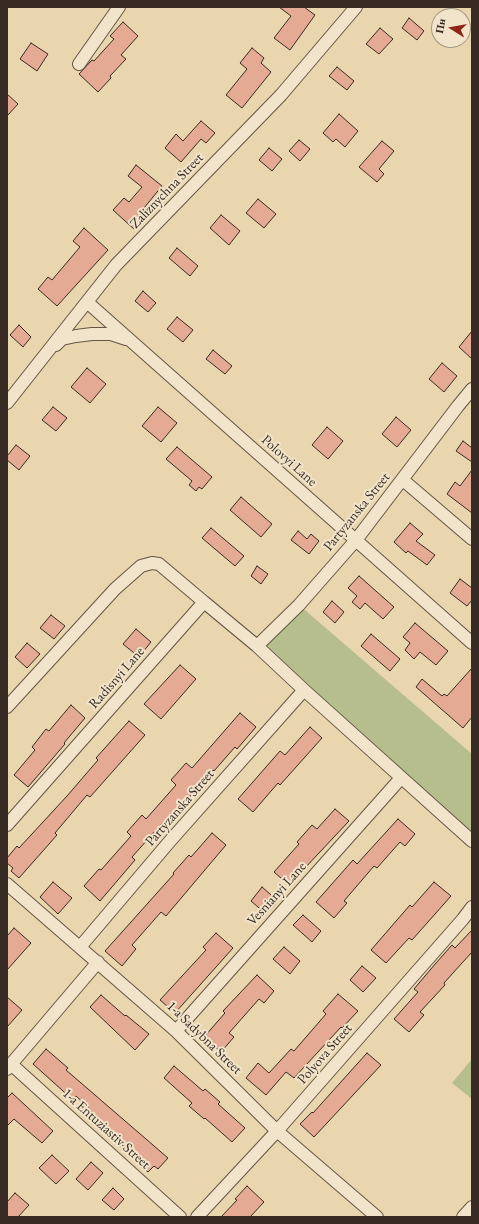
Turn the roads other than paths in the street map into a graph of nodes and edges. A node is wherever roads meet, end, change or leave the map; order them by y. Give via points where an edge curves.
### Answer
1 (119, 7) edge
2 (356, 7) edge
3 (79, 64) dead end
4 (87, 302) junction
5 (129, 340) junction
6 (48, 351) junction
7 (472, 389) edge
8 (7, 403) edge
9 (403, 480) junction
10 (472, 539) edge
11 (356, 540) junction
12 (204, 602) junction
13 (472, 643) edge
14 (257, 646) junction
15 (304, 690) junction
16 (7, 707) edge
17 (401, 778) junction
18 (7, 825) edge
19 (472, 840) edge
20 (7, 884) edge
21 (472, 906) edge
22 (80, 947) junction
23 (98, 962) junction
24 (176, 1031) junction
25 (9, 1066) edge
26 (277, 1131) junction
27 (472, 1207) edge
28 (180, 1217) edge
29 (197, 1217) edge
30 (377, 1217) edge
31 (463, 1217) edge

1 - 3 street
2 - 4 street, Zaliznychna Street via 281,96 116,265
4 - 5 street, Polovyi Lane
4 - 6 street, Zaliznychna Street
5 - 6 street via 111,334 76,336 62,340
5 - 11 street, Polovyi Lane
6 - 8 street, Zaliznychna Street
7 - 9 street, Partyzanska Street
9 - 10 street
9 - 11 street, Partyzanska Street
11 - 13 street, Polovyi Lane
11 - 14 street, Partyzanska Street via 299,605
12 - 14 street
12 - 16 street via 159,564 141,566 115,589
12 - 18 street, Radisnyi Lane
14 - 15 street
15 - 17 street
15 - 22 street, Partyzanska Street
17 - 19 street
17 - 24 street, Vesnianyi Lane
20 - 22 street, 1-a Sadybna Street
21 - 26 street, Polyova Street via 464,919
22 - 23 street, 1-a Sadybna Street
23 - 24 street, 1-a Sadybna Street
23 - 25 street
24 - 26 street, 1-a Sadybna Street
25 - 28 street, 1-a Entuziastiv Street
26 - 29 street, Polyova Street
26 - 30 street, 1-a Sadybna Street
27 - 31 street

